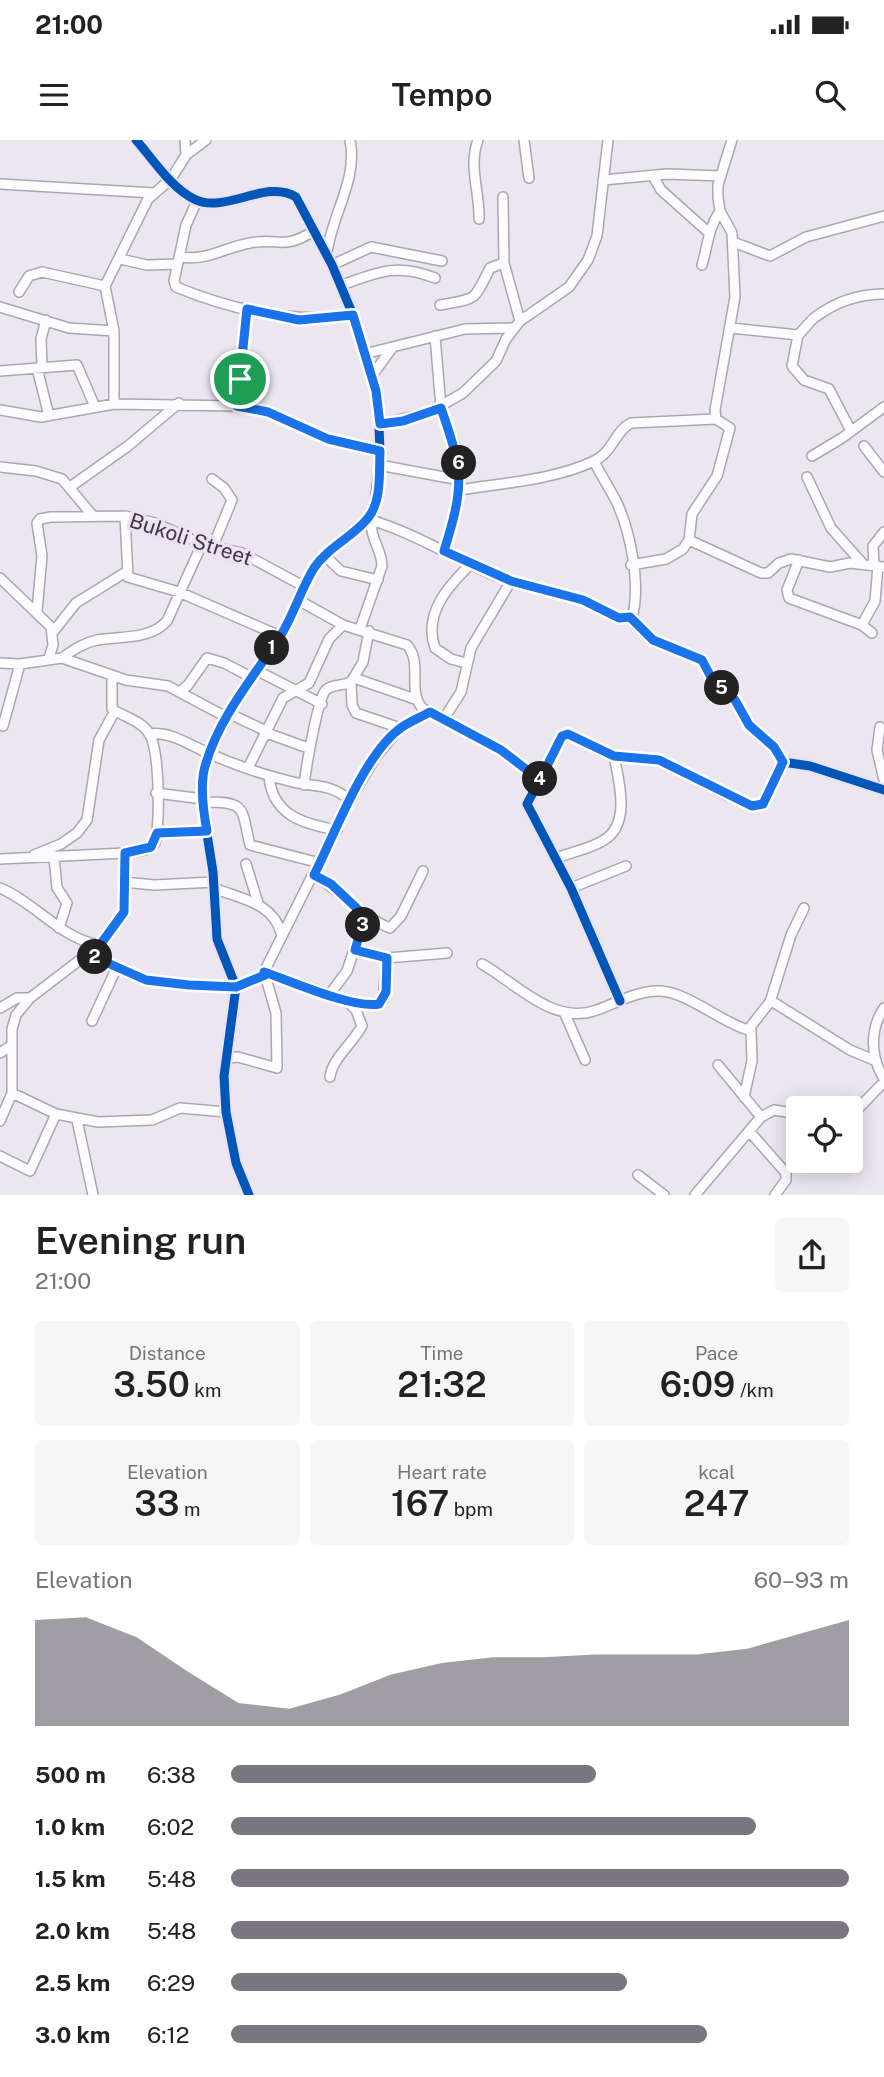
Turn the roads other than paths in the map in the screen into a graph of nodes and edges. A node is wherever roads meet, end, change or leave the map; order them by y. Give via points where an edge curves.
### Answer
1 (136, 140) edge
2 (186, 140) edge
3 (206, 140) edge
4 (351, 140) edge
5 (478, 140) edge
6 (524, 140) edge
7 (608, 140) edge
8 (732, 140) edge
9 (186, 155) junction
10 (653, 176) junction
11 (721, 176) junction
12 (528, 178) dead end
13 (171, 179) junction
14 (603, 180) junction
15 (0, 184) edge
16 (154, 193) junction
17 (503, 197) dead end
18 (197, 201) junction
19 (720, 211) junction
20 (884, 216) edge
21 (478, 219) dead end
22 (314, 231) junction
23 (708, 232) junction
24 (733, 242) junction
25 (327, 255) junction
26 (120, 259) junction
27 (178, 261) junction
28 (442, 261) dead end
29 (504, 263) junction
30 (332, 265) junction
31 (702, 265) dead end
32 (435, 278) dead end
33 (342, 285) junction
34 (105, 286) junction
35 (19, 292) dead end
36 (884, 294) edge
37 (440, 305) dead end
38 (0, 307) edge
39 (247, 309) junction
40 (353, 315) junction
41 (46, 320) junction
42 (517, 325) junction
43 (731, 328) junction
44 (114, 331) junction
45 (798, 335) junction
46 (435, 336) junction
47 (392, 348) junction
48 (364, 354) junction
49 (39, 368) junction
50 (0, 371) edge
51 (372, 377) junction
52 (179, 403) junction
53 (114, 404) junction
54 (237, 406) junction
55 (95, 407) junction
56 (884, 407) edge
57 (441, 408) junction
58 (0, 410) edge
59 (49, 416) junction
60 (716, 419) junction
61 (380, 424) junction
62 (851, 431) junction
63 (864, 446) dead end
64 (380, 451) junction
65 (812, 456) dead end
66 (594, 461) junction
67 (379, 465) junction
68 (0, 467) edge
69 (884, 472) edge
70 (807, 477) dead end
71 (212, 479) dead end
72 (460, 480) junction
73 (70, 487) junction
74 (459, 490) junction
75 (93, 516) junction
76 (125, 516) junction
77 (370, 520) junction
78 (884, 532) edge
79 (689, 540) junction
80 (202, 544) junction
81 (214, 546) junction
82 (444, 551) junction
83 (324, 555) junction
84 (799, 560) junction
85 (471, 564) junction
86 (863, 564) junction
87 (631, 565) junction
88 (879, 566) edge
89 (126, 572) junction
90 (0, 578) edge
91 (378, 580) junction
92 (511, 581) junction
93 (305, 587) junction
94 (180, 592) junction
95 (300, 601) junction
96 (37, 611) junction
97 (630, 617) junction
98 (343, 625) junction
99 (862, 625) junction
100 (364, 630) junction
101 (53, 632) junction
102 (872, 633) dead end
103 (280, 636) junction
104 (50, 658) junction
105 (62, 658) junction
106 (0, 663) edge
107 (466, 663) junction
108 (20, 664) junction
109 (253, 674) junction
110 (112, 675) junction
111 (353, 680) junction
112 (294, 691) junction
113 (180, 692) junction
114 (415, 699) junction
115 (321, 704) junction
116 (115, 711) junction
117 (430, 712) junction
118 (229, 716) junction
119 (443, 720) junction
120 (3, 726) dead end
121 (880, 727) dead end
122 (400, 728) junction
123 (264, 731) junction
124 (149, 734) junction
125 (308, 748) junction
126 (209, 754) junction
127 (614, 756) junction
128 (783, 762) junction
129 (248, 768) junction
130 (270, 776) junction
131 (540, 780) junction
132 (884, 780) edge
133 (304, 785) junction
134 (884, 790) edge
135 (156, 793) junction
136 (203, 800) junction
137 (349, 800) junction
138 (337, 830) junction
139 (207, 831) junction
140 (157, 833) junction
141 (125, 853) junction
142 (54, 857) junction
143 (29, 858) junction
144 (556, 858) junction
145 (0, 859) edge
146 (320, 863) junction
147 (246, 864) dead end
148 (626, 866) dead end
149 (423, 871) dead end
150 (314, 875) junction
151 (124, 882) junction
152 (214, 885) junction
153 (0, 888) edge
154 (570, 888) junction
155 (258, 903) junction
156 (804, 908) dead end
157 (365, 916) junction
158 (59, 929) junction
159 (281, 933) junction
160 (98, 945) junction
161 (355, 950) junction
162 (447, 953) dead end
163 (92, 956) junction
164 (387, 958) junction
165 (482, 964) dead end
166 (117, 967) junction
167 (265, 973) junction
168 (236, 987) junction
169 (330, 994) junction
170 (30, 998) junction
171 (620, 1001) junction
172 (770, 1002) junction
173 (352, 1004) junction
174 (0, 1008) edge
175 (884, 1009) edge
176 (565, 1014) junction
177 (92, 1021) dead end
178 (751, 1030) junction
179 (12, 1045) junction
180 (0, 1053) edge
181 (228, 1058) junction
182 (585, 1060) dead end
183 (874, 1060) junction
184 (718, 1065) dead end
185 (330, 1077) dead end
186 (884, 1081) edge
187 (12, 1093) junction
188 (744, 1097) junction
189 (863, 1103) edge
190 (226, 1112) junction
191 (786, 1112) edge
192 (56, 1114) junction
193 (761, 1117) junction
194 (77, 1120) junction
195 (0, 1121) edge
196 (749, 1131) junction
197 (0, 1156) edge
198 (638, 1175) dead end
199 (93, 1195) edge
200 (249, 1195) edge
201 (664, 1195) edge
202 (695, 1195) edge
203 (775, 1195) edge

1 - 13 street
2 - 9 street
3 - 9 street
4 - 25 street via 349,184 335,217
5 - 21 street via 473,179 480,204
6 - 12 street
7 - 14 street
8 - 11 street
9 - 13 street
10 - 11 street
10 - 14 street
10 - 23 street via 697,226
11 - 19 street
13 - 16 street
13 - 18 street
14 - 42 street via 597,236 588,260 569,287
15 - 16 street
16 - 26 street via 141,210
17 - 29 street
18 - 22 street via 288,192 296,197
18 - 27 street
19 - 23 street
19 - 24 street
20 - 24 street via 806,237 770,256
22 - 25 street
22 - 27 street via 288,244 251,242 206,258
23 - 31 street
24 - 43 street
25 - 30 street
26 - 27 street via 147,265
26 - 34 street
27 - 39 street via 174,281 178,288
28 - 30 street via 371,247
29 - 37 street via 490,268 472,299
29 - 42 street
30 - 33 street
32 - 33 street via 400,268
33 - 40 street
34 - 35 street via 42,272 29,276
34 - 44 street
36 - 45 street via 837,304 811,319
38 - 41 street
39 - 40 street via 299,320
39 - 54 street
40 - 48 street
41 - 44 street via 81,331
41 - 49 street
42 - 46 street
42 - 57 street via 496,361
43 - 45 street
43 - 60 street
44 - 53 street
45 - 62 street via 792,366 804,380 829,389
46 - 47 street
46 - 57 street
47 - 48 street
47 - 51 street
48 - 51 street
49 - 50 street
49 - 55 street via 77,365
49 - 59 street
51 - 61 street
52 - 53 street
52 - 54 street
52 - 73 street
53 - 55 street
54 - 64 street via 268,412 328,439
55 - 59 street
56 - 62 street
57 - 61 street
57 - 72 street via 456,447
58 - 59 street via 27,417
60 - 66 street via 631,423 623,427 609,452
60 - 79 street via 730,428 729,439 717,476 692,514
61 - 64 street
62 - 65 street
63 - 69 street
64 - 67 street
66 - 74 street via 559,473
66 - 87 street via 620,509
67 - 72 street
67 - 77 street
68 - 73 street via 52,474
70 - 86 street via 831,528
71 - 81 street via 232,500
72 - 74 street
73 - 75 street
74 - 82 street
75 - 76 street, Bukoli Street
75 - 96 street, Bukoli Street via 51,517 37,523 42,556
76 - 80 street, Bukoli Street via 155,523
76 - 89 street
77 - 82 street
77 - 83 street
77 - 91 street via 372,538 382,558
78 - 88 street via 873,546
79 - 84 street via 761,573 784,560
79 - 87 street via 676,555
80 - 81 street, Bukoli Street
80 - 94 street
81 - 93 street, Bukoli Street via 242,553
82 - 85 street
83 - 91 street via 341,570
83 - 93 street
84 - 86 street via 830,567
84 - 99 street via 787,590 789,598
85 - 92 street
85 - 107 street via 444,592 431,623 435,648
86 - 88 street
87 - 97 street via 636,595
88 - 99 street via 875,601
89 - 94 street via 136,581
89 - 101 street via 76,603
90 - 96 street
91 - 100 street
92 - 97 street via 583,600 619,618
92 - 107 street via 482,625
93 - 95 street
94 - 103 street
94 - 105 street via 160,630 96,640 77,646
95 - 98 street
95 - 103 street
96 - 101 street
97 - 128 street via 653,640 702,660 712,679 735,700 749,725 774,747
98 - 100 street
98 - 112 street via 329,639 309,683
99 - 102 street
100 - 111 street via 363,662
100 - 114 street via 412,651
101 - 104 street
103 - 109 street
104 - 105 street
104 - 108 street
105 - 110 street
106 - 108 street
107 - 119 street via 461,692
108 - 120 street
109 - 112 street
109 - 113 street via 207,658
109 - 118 street
110 - 113 street
110 - 116 street via 110,705
111 - 114 street
111 - 115 street via 326,689
111 - 122 street via 356,713
112 - 115 street
112 - 123 street via 283,698
113 - 118 street
114 - 117 street
115 - 125 street
116 - 124 street
116 - 143 street via 99,740 87,820 61,844
117 - 119 street
117 - 122 street
118 - 123 street
118 - 126 street
119 - 131 street via 501,750
121 - 132 street via 877,750
122 - 137 street
123 - 125 street
123 - 129 street
124 - 126 street via 168,735
124 - 135 street via 156,761
125 - 133 street
126 - 129 street
126 - 136 street
127 - 128 street via 659,760 703,785 757,807 763,804
127 - 131 street via 564,734
127 - 144 street via 621,803 617,827 605,840
128 - 134 street
129 - 130 street
130 - 133 street
130 - 138 street via 282,811
131 - 144 street via 527,804
133 - 137 street via 329,786
135 - 136 street
135 - 140 street
136 - 139 street
136 - 146 street via 232,804 243,813 250,845
137 - 138 street
138 - 146 street
139 - 140 street
139 - 152 street
140 - 141 street via 151,847
141 - 142 street
141 - 151 street
142 - 143 street
142 - 158 street via 57,888 68,903
143 - 145 street
144 - 154 street
146 - 150 street
147 - 155 street
148 - 154 street
149 - 157 street via 393,927
150 - 157 street via 331,884
150 - 159 street
151 - 152 street
151 - 160 street via 124,912
152 - 155 street
152 - 168 street via 217,939
153 - 158 street via 36,908
154 - 171 street
155 - 159 street
156 - 172 street
157 - 161 street
158 - 160 street
159 - 167 street
160 - 163 street
161 - 164 street
161 - 169 street via 340,984
162 - 164 street
163 - 166 street
163 - 170 street via 81,959
164 - 173 street via 383,1000 372,1005
165 - 176 street
166 - 168 street via 146,980
166 - 177 street
167 - 168 street
167 - 169 street
167 - 181 street via 276,1013 276,1068
168 - 181 street
169 - 173 street
170 - 174 street via 17,998
170 - 179 street via 13,1020
171 - 176 street via 585,1013
171 - 178 street via 660,990
172 - 178 street
172 - 183 street
173 - 185 street via 362,1026 331,1068
175 - 183 street via 876,1028
176 - 182 street
178 - 188 street via 752,1061
179 - 180 street
179 - 187 street
181 - 190 street
183 - 186 street
184 - 188 street
186 - 189 street
187 - 192 street
187 - 195 street
188 - 193 street
190 - 194 street via 180,1108 172,1116 157,1118
190 - 200 street via 236,1163
191 - 193 street via 774,1110
192 - 194 street
192 - 197 street via 30,1171
193 - 196 street
194 - 199 street
196 - 202 street
196 - 203 street via 786,1173
198 - 201 street

